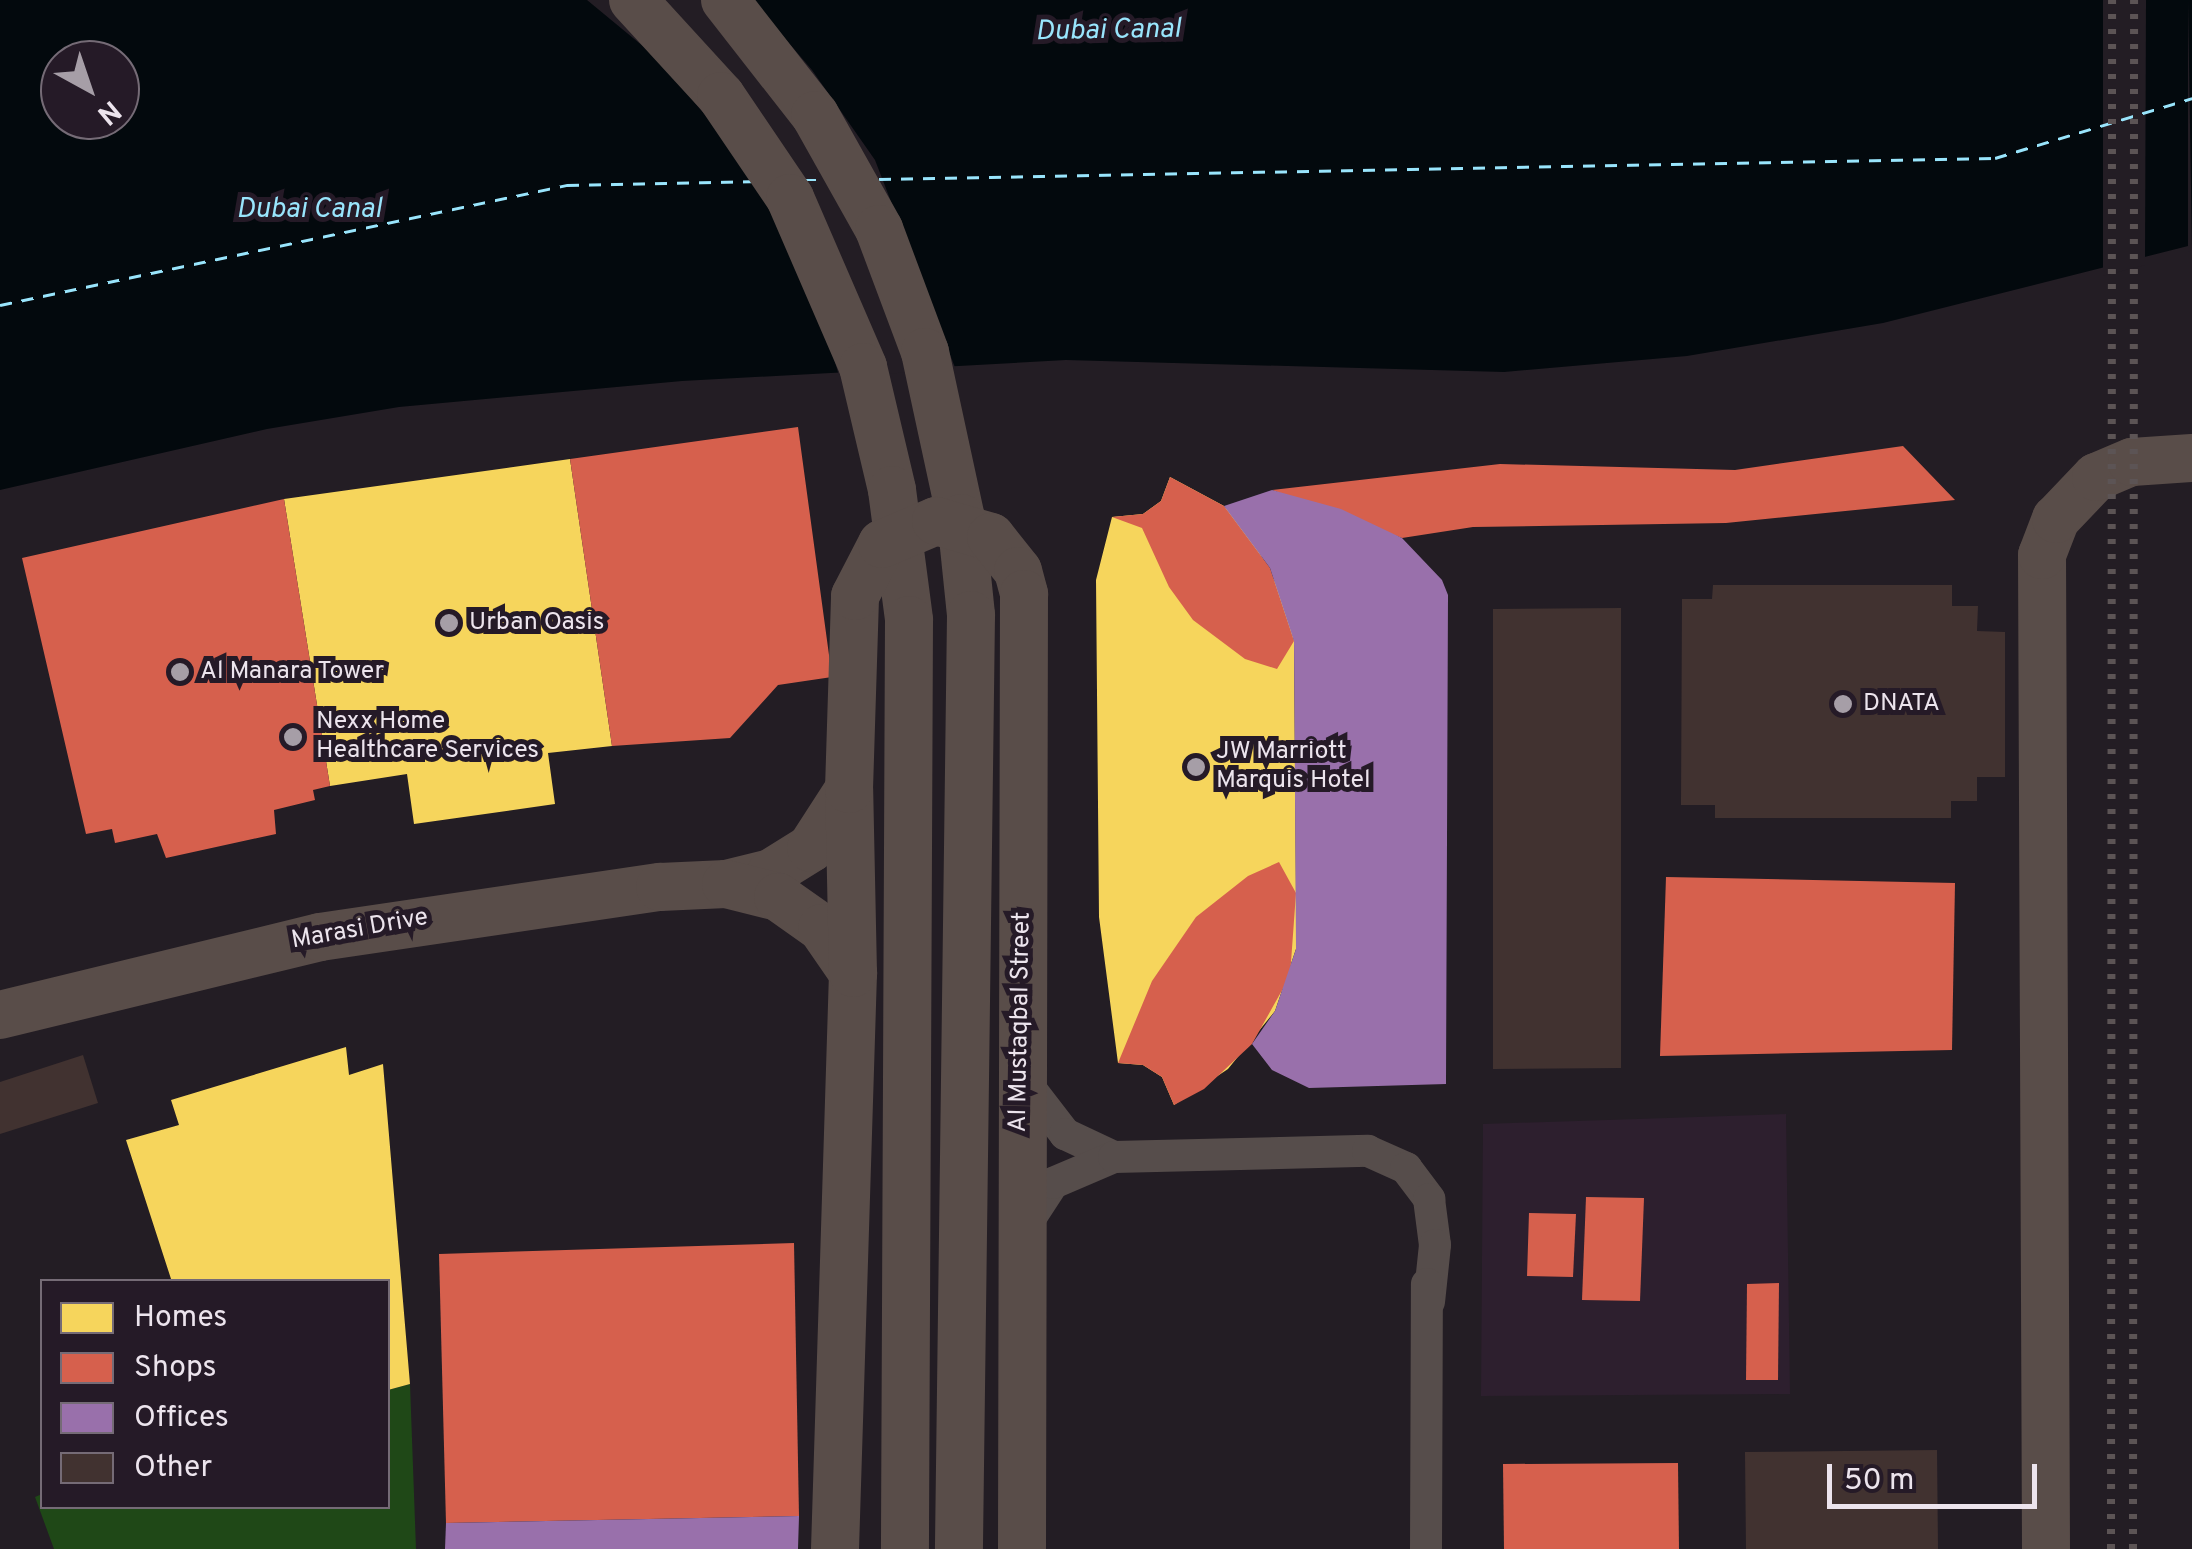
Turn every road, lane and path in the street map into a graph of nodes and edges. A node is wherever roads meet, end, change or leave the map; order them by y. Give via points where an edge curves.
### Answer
1 (633, 0) edge
2 (725, 0) edge
3 (2192, 458) edge
4 (2192, 476) edge
5 (2046, 689) junction
6 (848, 789) junction
7 (726, 884) junction
8 (853, 974) junction
9 (0, 1015) edge
10 (1019, 1069) junction
11 (1114, 1156) junction
12 (1020, 1240) junction
13 (901, 1404) junction
14 (961, 1408) junction
15 (835, 1549) edge
16 (890, 1549) edge
17 (905, 1549) edge
18 (959, 1549) edge
19 (981, 1549) edge
20 (1022, 1549) edge
21 (1426, 1549) edge
22 (2046, 1549) edge

1 - 13 street via 730,108 818,252 880,426 909,620
2 - 14 street via 815,115 904,290 954,466 971,615
3 - 5 street via 2114,468 2080,489 2056,519 2040,574
4 - 5 street via 2136,484 2104,503 2079,530 2058,580
5 - 22 street
6 - 7 street, Marasi Drive via 827,830 802,855 772,872
6 - 8 street, Al Mustaqbal Street
6 - 10 street, Al Mustaqbal Street via 855,596 864,568 882,544 907,528 936,521 974,528 1005,550 1024,594
7 - 8 street, Marasi Drive via 802,911
7 - 9 street, Marasi Drive via 522,904 320,936
8 - 15 street, Al Mustaqbal Street
10 - 11 street via 1045,1116 1065,1134
10 - 12 street, Al Mustaqbal Street
11 - 12 street via 1053,1184
11 - 21 street via 1281,1156 1358,1167 1393,1184 1418,1226 1429,1302
12 - 20 street, Al Mustaqbal Street
13 - 16 street
13 - 17 street
14 - 18 street
14 - 19 street

